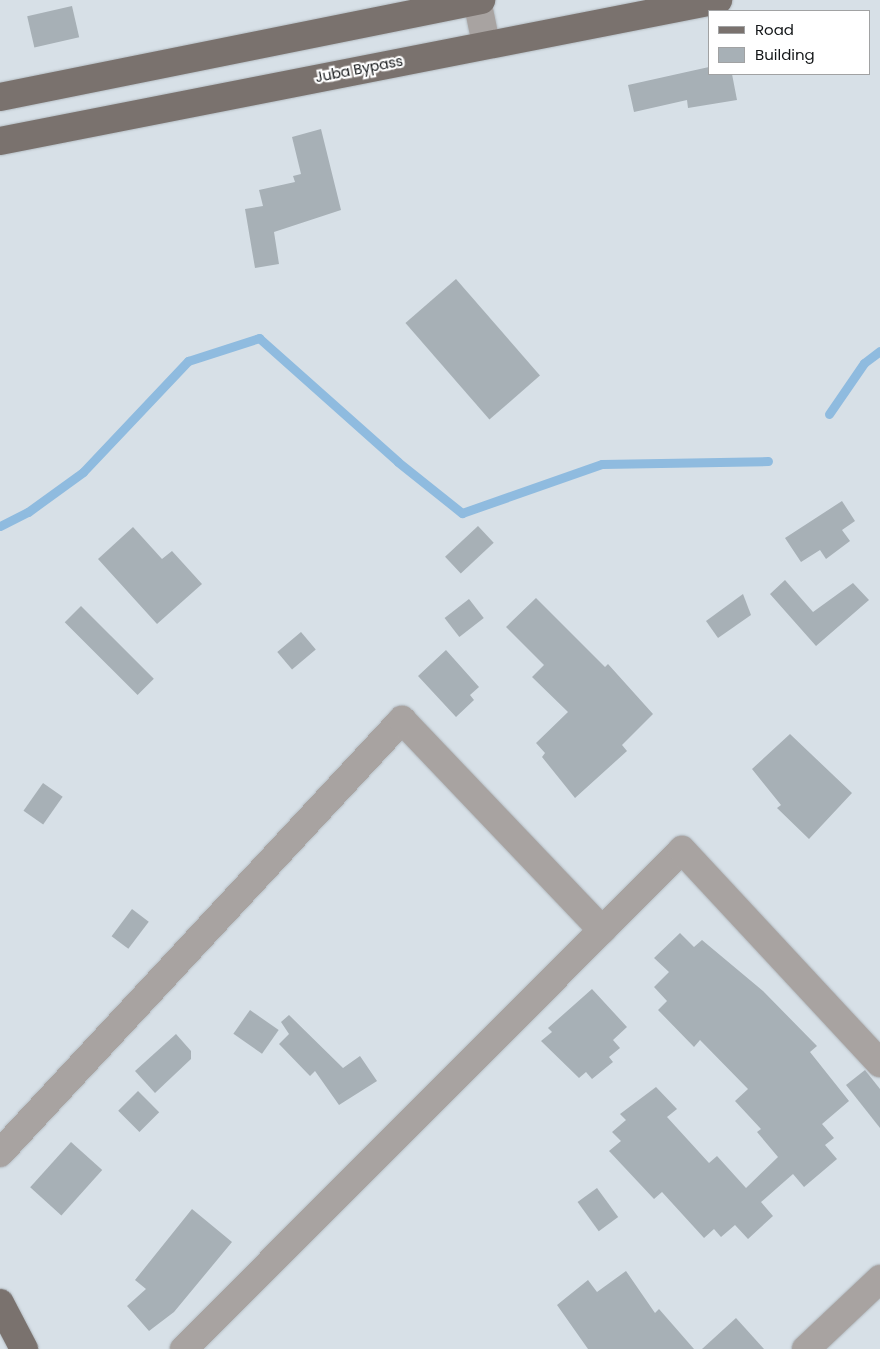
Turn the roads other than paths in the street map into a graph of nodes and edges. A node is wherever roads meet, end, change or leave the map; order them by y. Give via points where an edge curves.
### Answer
1 (478, 0) edge
2 (718, 0) edge
3 (486, 44) junction
4 (0, 97) edge
5 (0, 141) edge
6 (602, 930) junction
7 (880, 1063) edge
8 (0, 1153) edge
9 (880, 1279) edge
10 (0, 1303) edge
11 (24, 1349) edge
12 (184, 1349) edge
13 (806, 1349) edge

1 - 3 street
1 - 4 main road
2 - 3 main road, Juba Bypass
3 - 5 main road, Juba Bypass
6 - 7 street via 682,850
6 - 8 street via 402,720
6 - 12 street
9 - 13 street
10 - 11 main road

